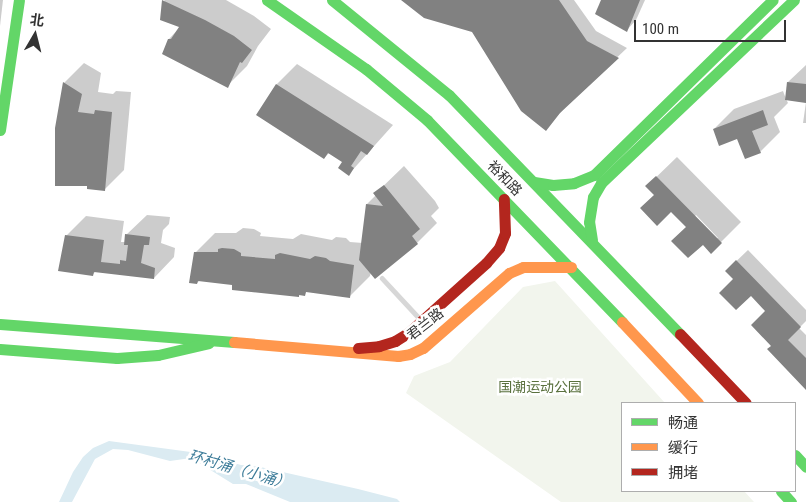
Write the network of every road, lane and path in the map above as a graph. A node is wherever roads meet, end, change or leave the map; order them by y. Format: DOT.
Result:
graph roads {
  1 [pos="267,0"];
  2 [pos="332,0"];
  3 [pos="346,0"];
  4 [pos="773,0"];
  5 [pos="794,0"];
  6 [pos="19,2"];
  7 [pos="351,15"];
  8 [pos="0,130"];
  9 [pos="534,182"];
  10 [pos="504,199"];
  11 [pos="592,240"];
  12 [pos="570,268"];
  13 [pos="382,278"];
  14 [pos="422,321"];
  15 [pos="0,324"];
  16 [pos="220,341"];
  17 [pos="0,349"];
  18 [pos="331,349"];
  19 [pos="697,402"];
  20 [pos="745,402"];
  21 [pos="796,456"];
  22 [pos="806,467"];
  23 [pos="782,492"];
  24 [pos="791,502"];
  1 -- 10 [label="street, 裕和路"];
  2 -- 7 [label="street, 裕和路"];
  3 -- 7 [label="street"];
  4 -- 9 [label="street"];
  5 -- 11 [label="street"];
  6 -- 8 [label="street"];
  7 -- 9 [label="street, 裕和路"];
  9 -- 11 [label="street, 裕和路"];
  10 -- 12 [label="street, 裕和路"];
  10 -- 14 [label="street"];
  11 -- 20 [label="street, 裕和路"];
  12 -- 18 [label="street, 君兰路"];
  12 -- 19 [label="street, 裕和路"];
  13 -- 14 [label="lane"];
  14 -- 18 [label="street"];
  15 -- 16 [label="street, 君兰路"];
  16 -- 17 [label="street, 君兰路"];
  16 -- 18 [label="street, 君兰路"];
  21 -- 22 [label="street"];
  23 -- 24 [label="street"];
}
